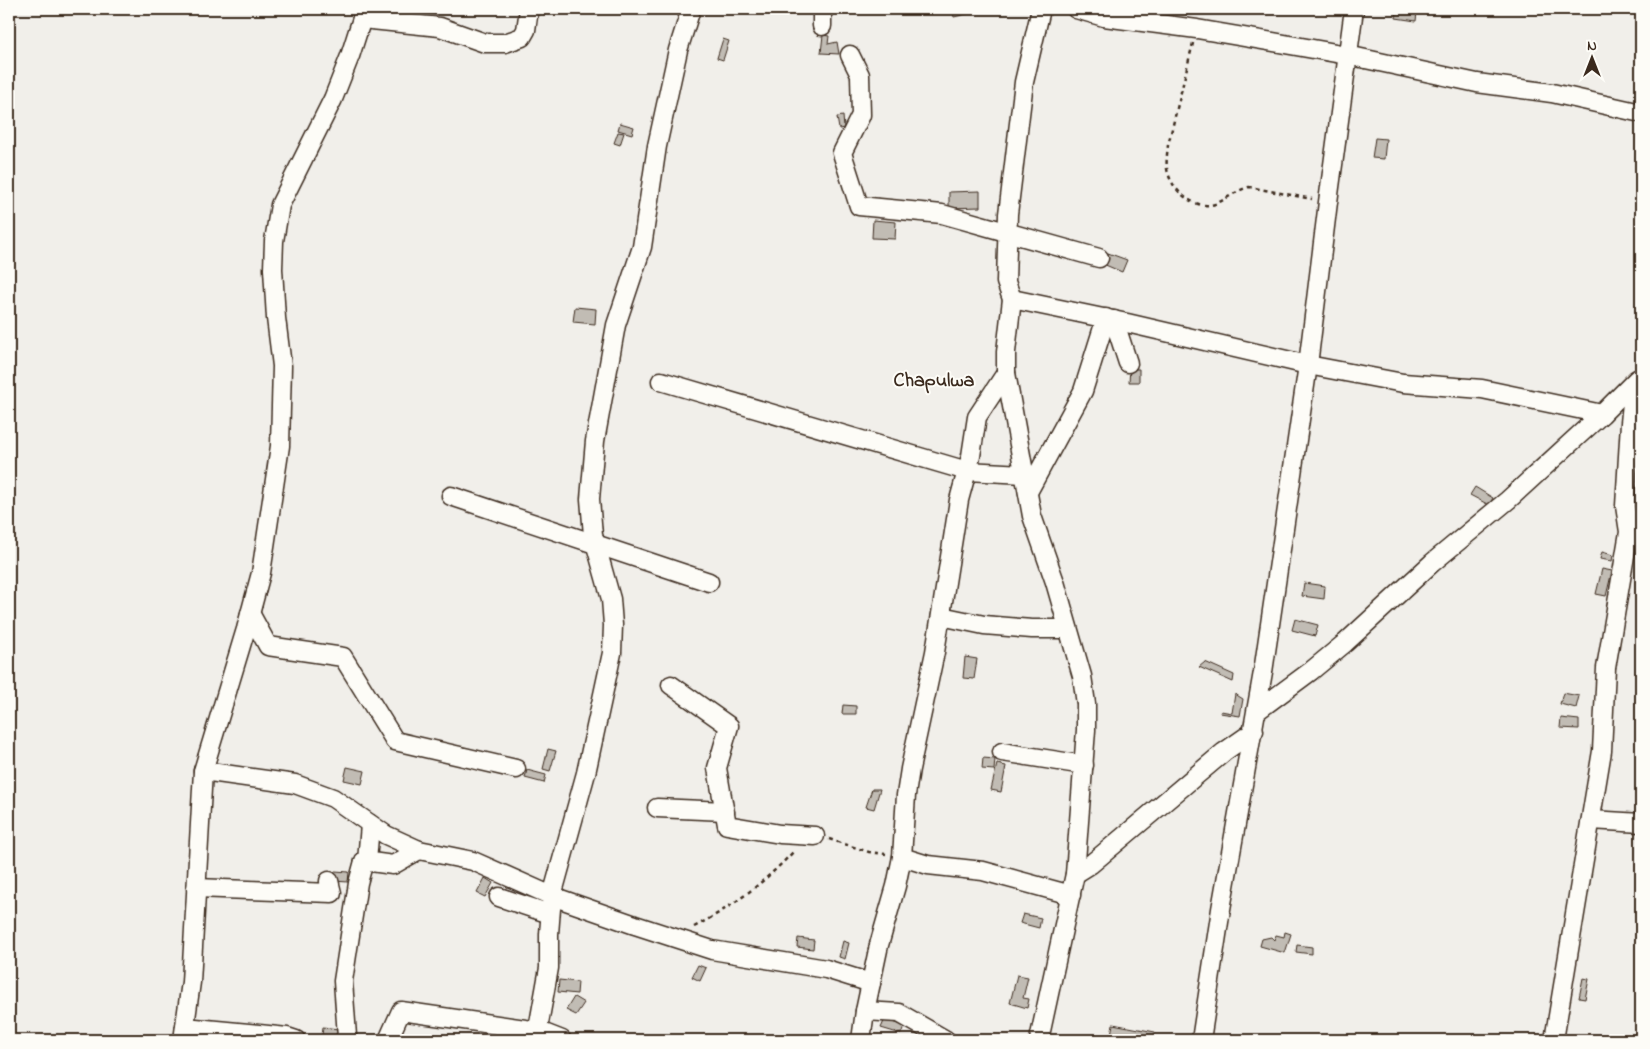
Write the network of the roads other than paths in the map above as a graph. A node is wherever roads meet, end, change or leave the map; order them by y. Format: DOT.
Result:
graph roads {
  1 [pos="529,9"];
  2 [pos="691,9"];
  3 [pos="822,9"];
  4 [pos="1041,9"];
  5 [pos="1076,9"];
  6 [pos="1354,9"];
  7 [pos="364,14"];
  8 [pos="822,26"];
  9 [pos="1347,55"];
  10 [pos="850,56"];
  11 [pos="1641,114"];
  12 [pos="1008,233"];
  13 [pos="1099,258"];
  14 [pos="1012,299"];
  15 [pos="1110,319"];
  16 [pos="1128,363"];
  17 [pos="1308,365"];
  18 [pos="1006,373"];
  19 [pos="1637,378"];
  20 [pos="660,381"];
  21 [pos="1602,414"];
  22 [pos="967,471"];
  23 [pos="1026,483"];
  24 [pos="451,496"];
  25 [pos="1635,533"];
  26 [pos="596,545"];
  27 [pos="709,582"];
  28 [pos="250,613"];
  29 [pos="941,616"];
  30 [pos="1068,629"];
  31 [pos="671,685"];
  32 [pos="1257,711"];
  33 [pos="1254,731"];
  34 [pos="1002,752"];
  35 [pos="1084,765"];
  36 [pos="516,769"];
  37 [pos="203,771"];
  38 [pos="656,808"];
  39 [pos="725,811"];
  40 [pos="1591,820"];
  41 [pos="1641,823"];
  42 [pos="370,824"];
  43 [pos="815,836"];
  44 [pos="419,850"];
  45 [pos="902,856"];
  46 [pos="367,862"];
  47 [pos="1075,874"];
  48 [pos="330,881"];
  49 [pos="196,888"];
  50 [pos="1071,895"];
  51 [pos="552,896"];
  52 [pos="499,897"];
  53 [pos="550,914"];
  54 [pos="871,983"];
  55 [pos="865,1011"];
  56 [pos="184,1034"];
  57 [pos="538,1036"];
  58 [pos="350,1039"];
  59 [pos="296,1040"];
  60 [pos="388,1040"];
  61 [pos="562,1040"];
  62 [pos="861,1040"];
  63 [pos="946,1040"];
  64 [pos="1038,1040"];
  65 [pos="1201,1040"];
  66 [pos="1554,1040"];
  1 -- 7 [label="street"];
  2 -- 26 [label="street"];
  3 -- 8 [label="street"];
  4 -- 12 [label="street"];
  5 -- 9 [label="street"];
  6 -- 9 [label="street"];
  7 -- 28 [label="street"];
  9 -- 11 [label="street"];
  9 -- 17 [label="street"];
  10 -- 12 [label="street"];
  12 -- 13 [label="street"];
  12 -- 14 [label="street"];
  14 -- 15 [label="street"];
  14 -- 18 [label="street"];
  15 -- 16 [label="street"];
  15 -- 17 [label="street"];
  15 -- 23 [label="street"];
  17 -- 21 [label="street"];
  17 -- 32 [label="street"];
  18 -- 22 [label="street"];
  18 -- 23 [label="street"];
  19 -- 21 [label="street"];
  19 -- 25 [label="street"];
  20 -- 22 [label="street"];
  21 -- 32 [label="street"];
  22 -- 23 [label="street"];
  22 -- 29 [label="street"];
  23 -- 30 [label="street"];
  24 -- 26 [label="street"];
  25 -- 40 [label="street"];
  26 -- 27 [label="street"];
  26 -- 51 [label="street"];
  28 -- 36 [label="street"];
  28 -- 37 [label="street"];
  29 -- 30 [label="street"];
  29 -- 45 [label="street"];
  30 -- 35 [label="street"];
  31 -- 39 [label="street"];
  32 -- 33 [label="street"];
  33 -- 47 [label="street"];
  33 -- 65 [label="street"];
  34 -- 35 [label="street"];
  35 -- 47 [label="street"];
  37 -- 42 [label="street"];
  37 -- 49 [label="street"];
  38 -- 39 [label="street"];
  39 -- 43 [label="street"];
  40 -- 41 [label="street"];
  40 -- 66 [label="street"];
  42 -- 44 [label="street"];
  42 -- 46 [label="street"];
  44 -- 46 [label="street"];
  44 -- 51 [label="street"];
  45 -- 50 [label="street"];
  45 -- 54 [label="street"];
  46 -- 58 [label="street"];
  47 -- 50 [label="street"];
  48 -- 49 [label="street"];
  49 -- 56 [label="street"];
  50 -- 64 [label="street"];
  51 -- 53 [label="street"];
  51 -- 54 [label="street"];
  52 -- 53 [label="street"];
  53 -- 57 [label="street"];
  54 -- 55 [label="street"];
  55 -- 62 [label="street"];
  55 -- 63 [label="street"];
  56 -- 59 [label="street"];
  57 -- 60 [label="street"];
  57 -- 61 [label="street"];
}
